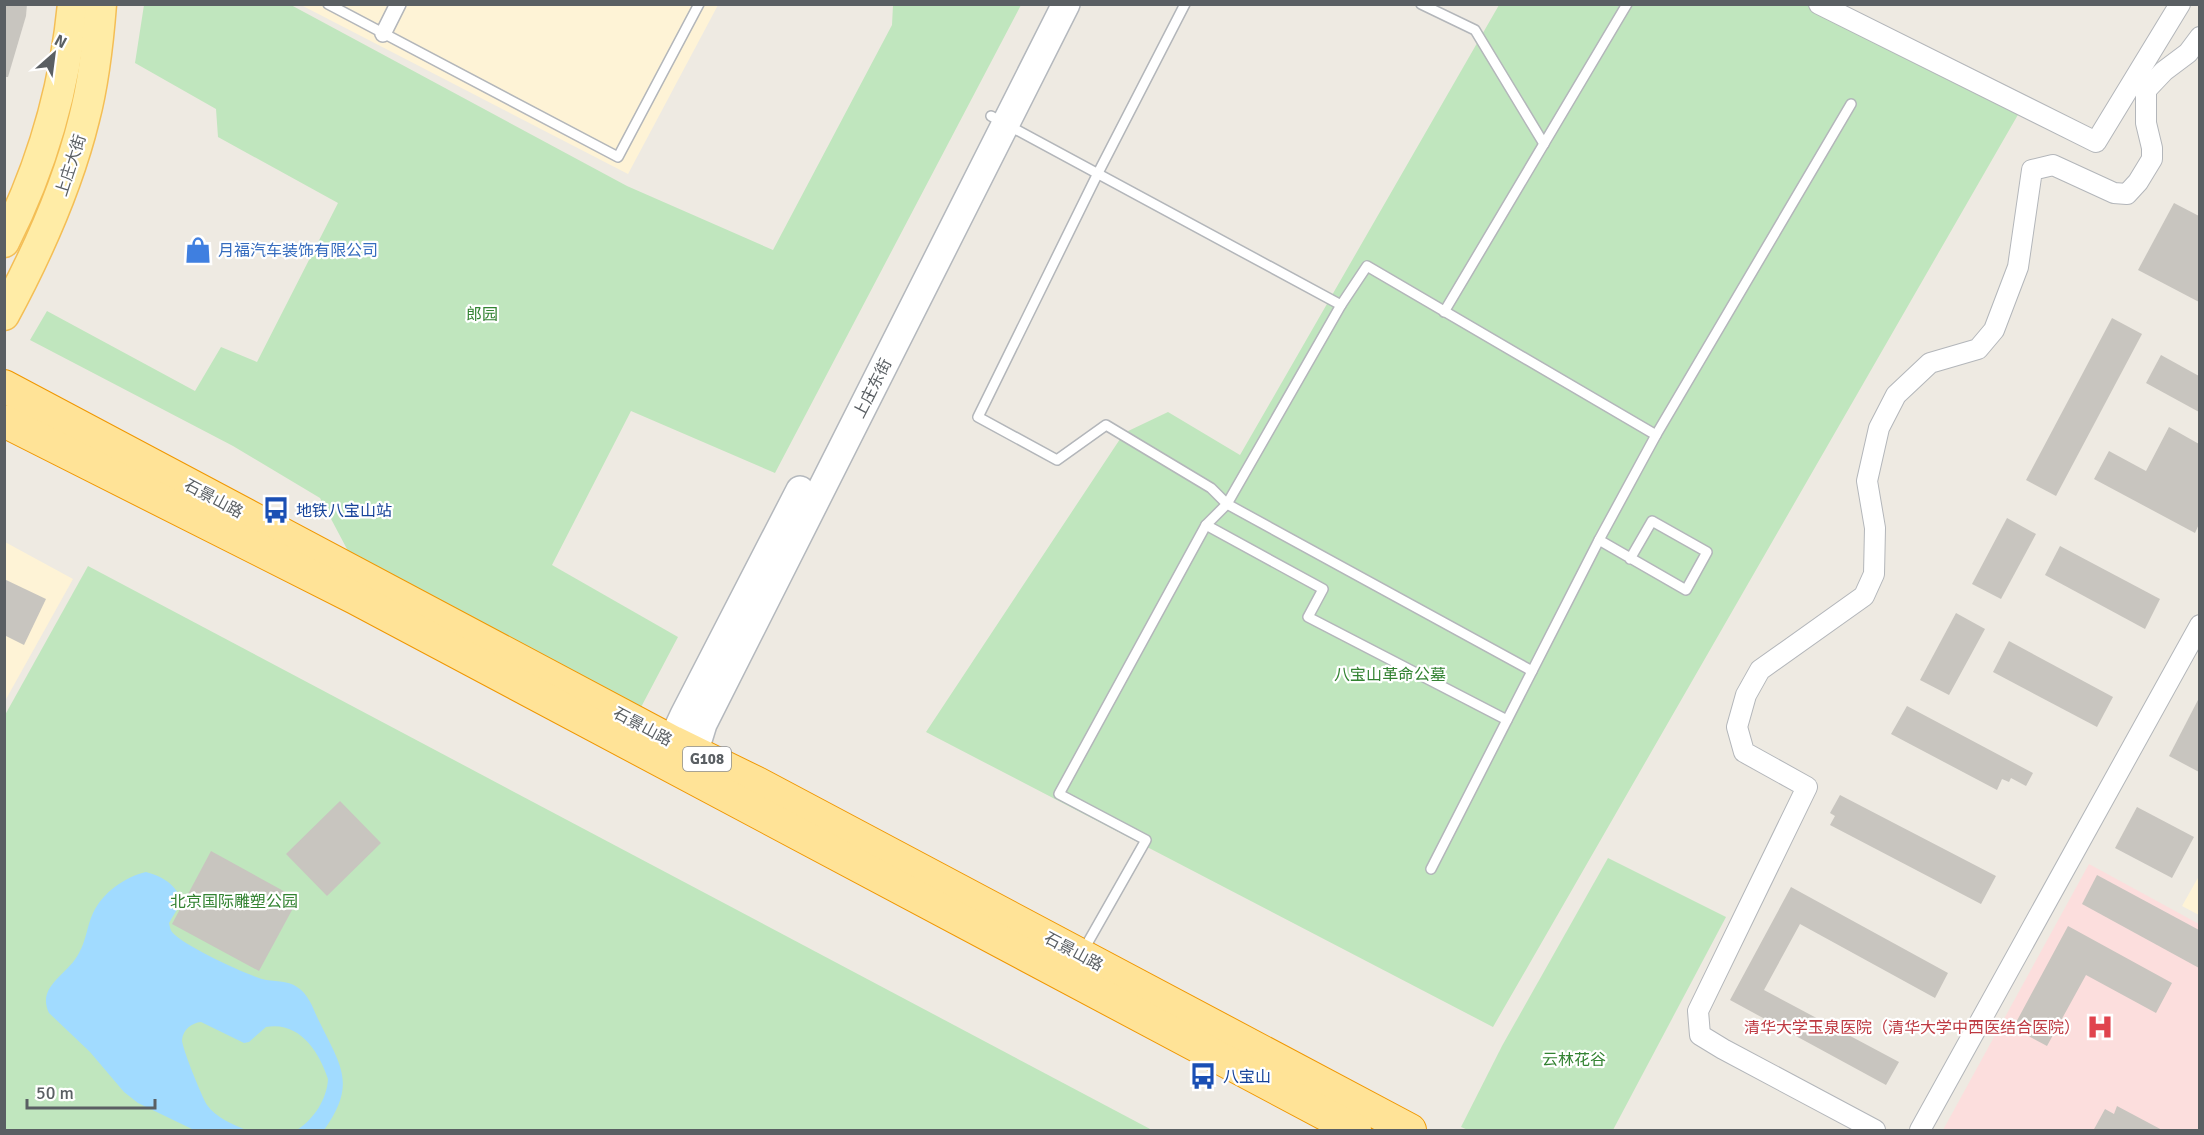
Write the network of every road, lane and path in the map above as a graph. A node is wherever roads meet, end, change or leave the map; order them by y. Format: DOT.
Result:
graph roads {
  1 [pos="73,4"];
  2 [pos="101,4"];
  3 [pos="328,4"];
  4 [pos="398,4"];
  5 [pos="699,4"];
  6 [pos="1047,4"];
  7 [pos="1066,4"];
  8 [pos="1185,4"];
  9 [pos="1421,4"];
  10 [pos="1627,4"];
  11 [pos="1819,4"];
  12 [pos="2180,4"];
  13 [pos="383,34"];
  14 [pos="2199,37"];
  15 [pos="1851,104"];
  16 [pos="998,120"];
  17 [pos="1544,144"];
  18 [pos="1097,175"];
  19 [pos="4,242"];
  20 [pos="1341,305"];
  21 [pos="1444,312"];
  22 [pos="4,315"];
  23 [pos="4,386"];
  24 [pos="4,422"];
  25 [pos="1656,435"];
  26 [pos="1227,504"];
  27 [pos="1206,525"];
  28 [pos="1599,540"];
  29 [pos="1630,559"];
  30 [pos="2199,625"];
  31 [pos="1532,671"];
  32 [pos="1507,720"];
  33 [pos="678,758"];
  34 [pos="1431,869"];
  35 [pos="1081,955"];
  36 [pos="1345,1128"];
  37 [pos="1410,1131"];
  38 [pos="1875,1131"];
  39 [pos="1920,1131"];
  1 -- 19 [label="main road, 上庄大街"];
  2 -- 22 [label="main road, 上庄大街"];
  3 -- 13 [label="lane"];
  4 -- 13 [label="street"];
  5 -- 13 [label="lane"];
  6 -- 16 [label="main road, 上庄东街"];
  7 -- 16 [label="main road, 上庄东街"];
  8 -- 18 [label="lane"];
  9 -- 17 [label="lane"];
  10 -- 17 [label="lane"];
  11 -- 12 [label="street"];
  14 -- 38 [label="street"];
  15 -- 25 [label="lane"];
  16 -- 18 [label="lane"];
  16 -- 33 [label="main road, 上庄东街"];
  17 -- 21 [label="lane"];
  18 -- 20 [label="lane"];
  18 -- 26 [label="lane"];
  20 -- 21 [label="lane"];
  20 -- 26 [label="lane"];
  21 -- 25 [label="lane"];
  23 -- 33 [label="highway, 石景山路 / G108"];
  24 -- 33 [label="highway, 石景山路 / G108"];
  25 -- 28 [label="lane"];
  26 -- 27 [label="lane"];
  26 -- 31 [label="lane"];
  27 -- 32 [label="lane"];
  27 -- 35 [label="lane"];
  28 -- 29 [label="lane"];
  28 -- 31 [label="lane"];
  29 -- 29 [label="lane"];
  30 -- 39 [label="street"];
  31 -- 32 [label="lane"];
  32 -- 34 [label="lane"];
  33 -- 35 [label="highway, 石景山路 / G108"];
  33 -- 36 [label="highway, 石景山路 / G108"];
  35 -- 37 [label="highway, 石景山路 / G108"];
}
